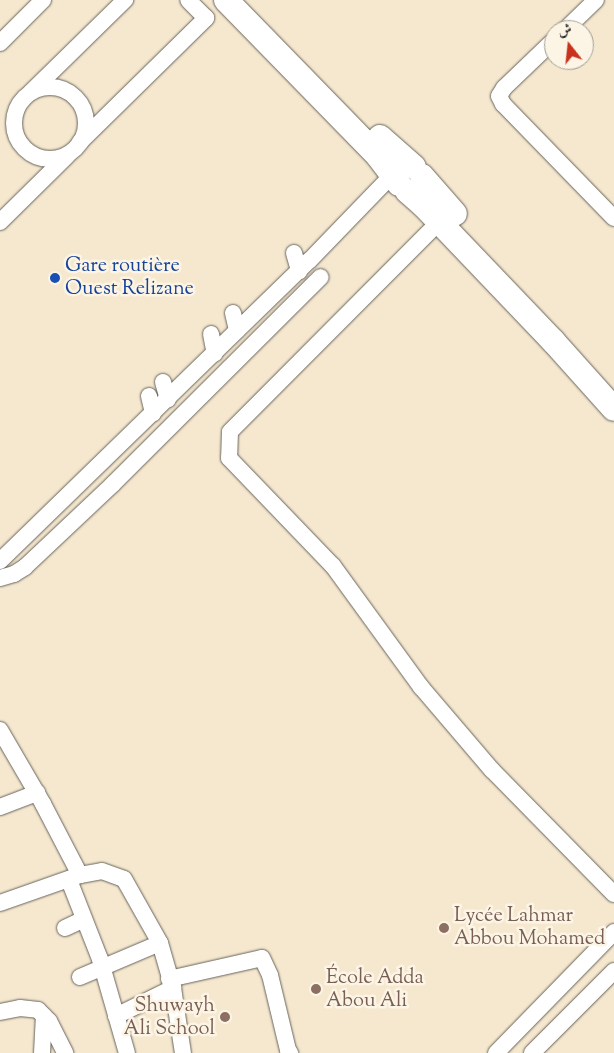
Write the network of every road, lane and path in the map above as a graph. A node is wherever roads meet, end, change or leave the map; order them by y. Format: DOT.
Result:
graph roads {
  1 [pos="43,0"];
  2 [pos="124,0"];
  3 [pos="188,0"];
  4 [pos="226,0"];
  5 [pos="249,0"];
  6 [pos="596,0"];
  7 [pos="575,20"];
  8 [pos="0,43"];
  9 [pos="544,50"];
  10 [pos="23,100"];
  11 [pos="0,123"];
  12 [pos="76,147"];
  13 [pos="407,178"];
  14 [pos="614,218"];
  15 [pos="0,222"];
  16 [pos="439,222"];
  17 [pos="321,277"];
  18 [pos="614,386"];
  19 [pos="614,409"];
  20 [pos="0,561"];
  21 [pos="0,578"];
  22 [pos="0,730"];
  23 [pos="37,793"];
  24 [pos="0,807"];
  25 [pos="74,878"];
  26 [pos="614,894"];
  27 [pos="0,903"];
  28 [pos="84,919"];
  29 [pos="66,928"];
  30 [pos="614,932"];
  31 [pos="160,943"];
  32 [pos="103,969"];
  33 [pos="614,971"];
  34 [pos="80,977"];
  35 [pos="171,983"];
  36 [pos="0,1012"];
  37 [pos="44,1016"];
  38 [pos="116,1016"];
  39 [pos="42,1053"];
  40 [pos="65,1053"];
  41 [pos="127,1053"];
  42 [pos="183,1053"];
  43 [pos="290,1053"];
  44 [pos="496,1053"];
  45 [pos="532,1053"];
  1 -- 8 [label="street"];
  2 -- 10 [label="street"];
  3 -- 12 [label="street"];
  4 -- 13 [label="highway"];
  5 -- 13 [label="highway"];
  6 -- 7 [label="street"];
  9 -- 14 [label="street"];
  10 -- 11 [label="street"];
  10 -- 12 [label="street"];
  10 -- 12 [label="street"];
  12 -- 15 [label="street"];
  13 -- 16 [label="highway"];
  13 -- 18 [label="highway"];
  13 -- 20 [label="street"];
  16 -- 19 [label="highway"];
  16 -- 26 [label="street"];
  17 -- 21 [label="street"];
  22 -- 23 [label="street"];
  23 -- 24 [label="street"];
  23 -- 25 [label="street"];
  25 -- 27 [label="street"];
  25 -- 28 [label="street"];
  25 -- 31 [label="street"];
  28 -- 29 [label="street"];
  28 -- 32 [label="street"];
  30 -- 44 [label="street"];
  31 -- 32 [label="street"];
  31 -- 35 [label="street"];
  32 -- 34 [label="street"];
  32 -- 38 [label="street"];
  33 -- 45 [label="street"];
  35 -- 38 [label="street"];
  35 -- 42 [label="street"];
  35 -- 43 [label="street"];
  36 -- 37 [label="street"];
  37 -- 39 [label="street"];
  37 -- 40 [label="street"];
  38 -- 41 [label="street"];
}
